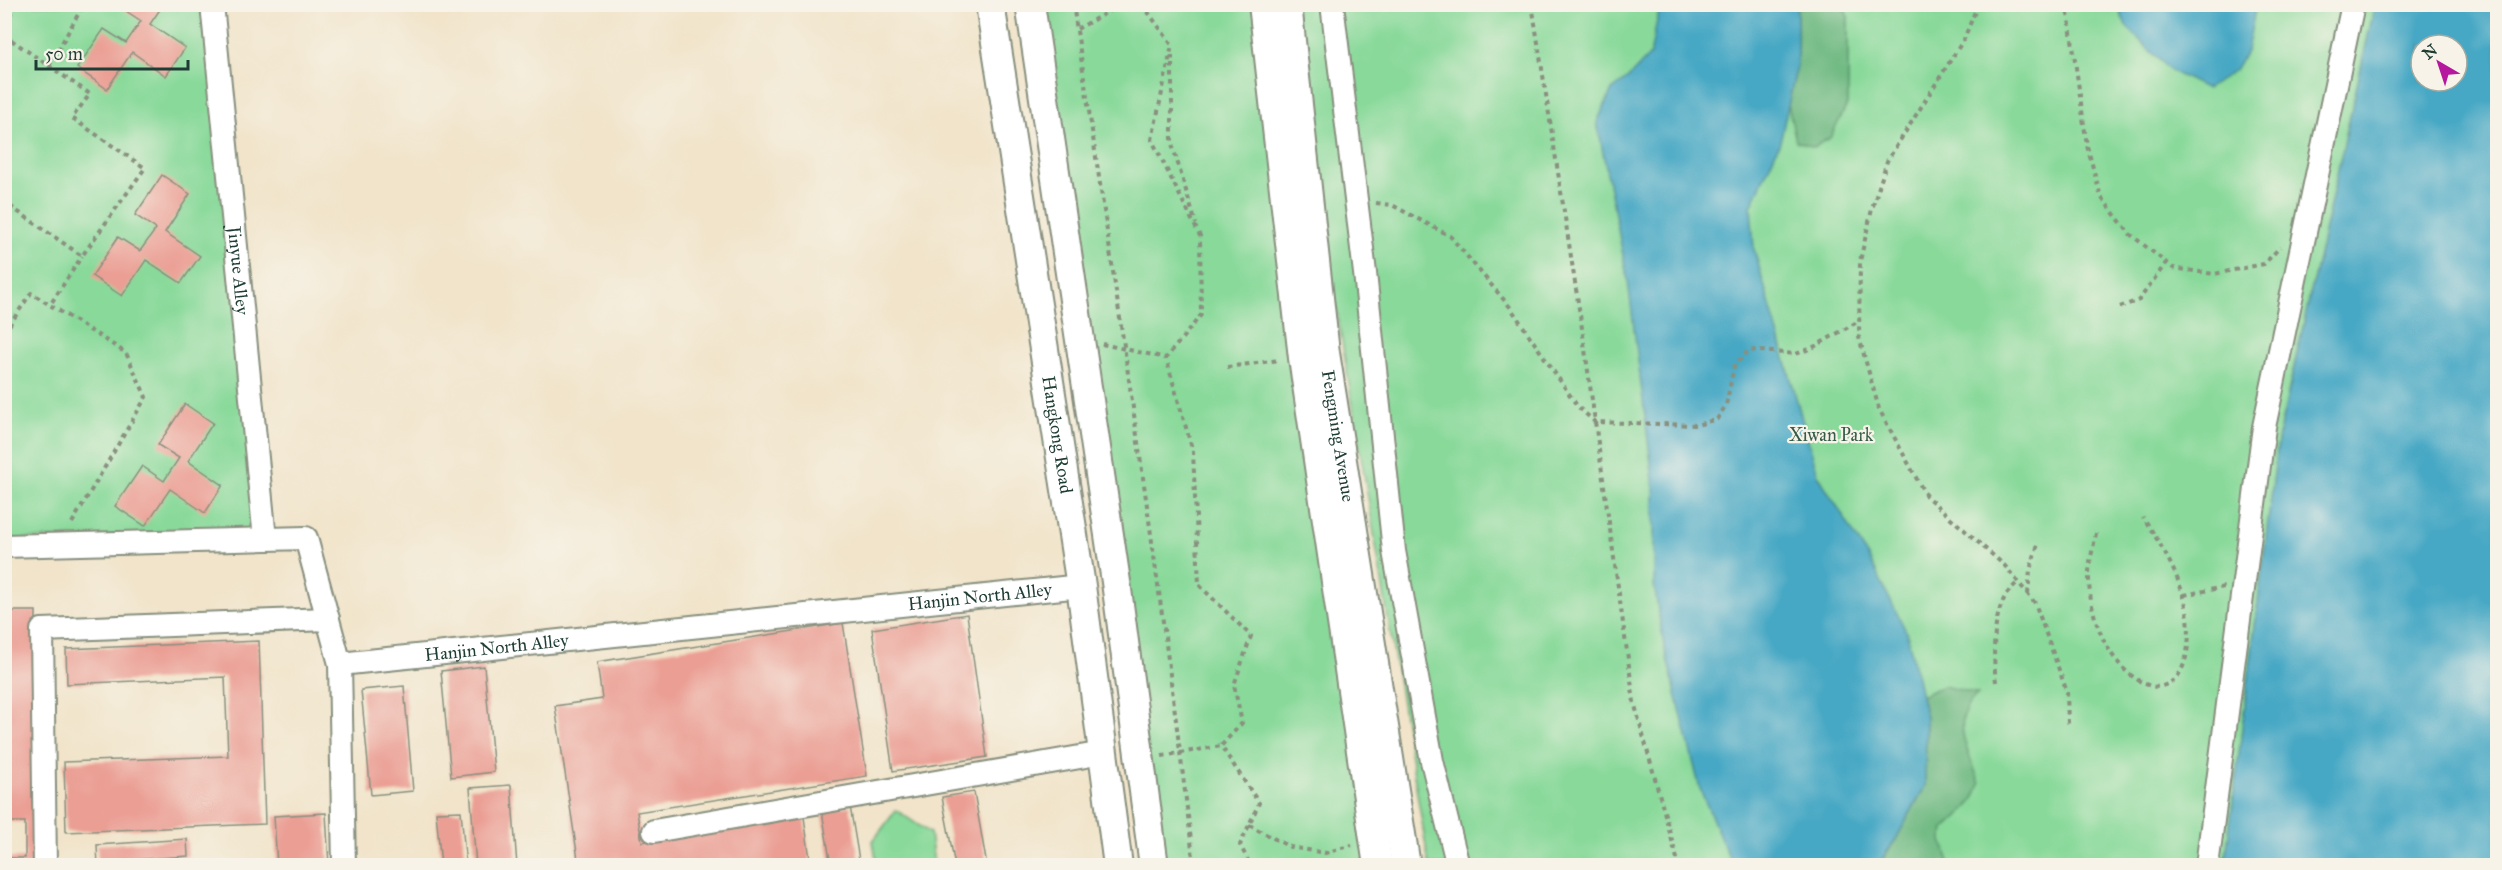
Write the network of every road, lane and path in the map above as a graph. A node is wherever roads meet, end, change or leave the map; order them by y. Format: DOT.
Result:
graph roads {
  1 [pos="13,4"];
  2 [pos="84,4"];
  3 [pos="212,4"];
  4 [pos="990,4"];
  5 [pos="1030,4"];
  6 [pos="1073,4"];
  7 [pos="1122,4"];
  8 [pos="1142,4"];
  9 [pos="1263,4"];
  10 [pos="1287,4"];
  11 [pos="1332,4"];
  12 [pos="1532,4"];
  13 [pos="1978,4"];
  14 [pos="2065,4"];
  15 [pos="2353,4"];
  16 [pos="4,23"];
  17 [pos="1077,28"];
  18 [pos="4,35"];
  19 [pos="1172,45"];
  20 [pos="49,66"];
  21 [pos="1356,201"];
  22 [pos="4,202"];
  23 [pos="2308,218"];
  24 [pos="1200,236"];
  25 [pos="82,256"];
  26 [pos="2166,263"];
  27 [pos="50,305"];
  28 [pos="2120,307"];
  29 [pos="1859,321"];
  30 [pos="4,333"];
  31 [pos="1080,339"];
  32 [pos="1124,349"];
  33 [pos="1166,358"];
  34 [pos="1303,358"];
  35 [pos="1227,367"];
  36 [pos="1595,422"];
  37 [pos="2143,517"];
  38 [pos="2096,533"];
  39 [pos="265,539"];
  40 [pos="60,544"];
  41 [pos="2038,544"];
  42 [pos="4,546"];
  43 [pos="2018,582"];
  44 [pos="2244,583"];
  45 [pos="1082,586"];
  46 [pos="2184,594"];
  47 [pos="2028,595"];
  48 [pos="328,619"];
  49 [pos="340,664"];
  50 [pos="1996,682"];
  51 [pos="2068,724"];
  52 [pos="1221,746"];
  53 [pos="1103,753"];
  54 [pos="1180,753"];
  55 [pos="1140,760"];
  56 [pos="2213,817"];
  57 [pos="1249,825"];
  58 [pos="654,831"];
  59 [pos="1376,852"];
  60 [pos="45,866"];
  61 [pos="344,866"];
  62 [pos="1118,866"];
  63 [pos="1154,866"];
  64 [pos="1194,866"];
  65 [pos="1251,866"];
  66 [pos="1406,866"];
  67 [pos="1458,866"];
  68 [pos="1679,866"];
  69 [pos="2190,866"];
  70 [pos="2207,866"];
  1 -- 16 [label="path"];
  2 -- 20 [label="path"];
  3 -- 39 [label="street, Jinyue Alley"];
  4 -- 45 [label="main road, Hangkong Road"];
  5 -- 31 [label="main road, Hangkong Road"];
  6 -- 17 [label="path"];
  7 -- 17 [label="path"];
  8 -- 19 [label="path"];
  9 -- 34 [label="main road, Fengming Avenue"];
  10 -- 66 [label="main road, Fengming Avenue"];
  11 -- 21 [label="street"];
  12 -- 36 [label="path"];
  13 -- 29 [label="path"];
  14 -- 26 [label="path"];
  15 -- 23 [label="street"];
  17 -- 32 [label="path"];
  18 -- 20 [label="path"];
  19 -- 24 [label="path"];
  19 -- 24 [label="path"];
  20 -- 25 [label="path"];
  21 -- 36 [label="path"];
  21 -- 67 [label="street"];
  22 -- 25 [label="path"];
  23 -- 26 [label="path"];
  23 -- 44 [label="street"];
  24 -- 33 [label="path"];
  25 -- 27 [label="path"];
  26 -- 28 [label="path"];
  27 -- 30 [label="path"];
  27 -- 40 [label="path"];
  29 -- 36 [label="path"];
  29 -- 43 [label="path"];
  31 -- 32 [label="path"];
  31 -- 55 [label="main road, Hangkong Road"];
  32 -- 33 [label="path"];
  32 -- 54 [label="path"];
  33 -- 52 [label="path"];
  34 -- 35 [label="path"];
  34 -- 59 [label="main road, Fengming Avenue"];
  36 -- 68 [label="path"];
  37 -- 46 [label="path"];
  38 -- 46 [label="path"];
  39 -- 40 [label="street"];
  39 -- 48 [label="street"];
  40 -- 42 [label="street"];
  41 -- 47 [label="path"];
  43 -- 47 [label="path"];
  43 -- 50 [label="path"];
  44 -- 46 [label="path"];
  44 -- 56 [label="street"];
  45 -- 49 [label="street, Hanjin North Alley"];
  45 -- 53 [label="main road, Hangkong Road"];
  47 -- 51 [label="path"];
  48 -- 49 [label="street"];
  48 -- 60 [label="street"];
  49 -- 61 [label="street"];
  52 -- 54 [label="path"];
  52 -- 57 [label="path"];
  53 -- 58 [label="street"];
  53 -- 62 [label="main road, Hangkong Road"];
  54 -- 55 [label="path"];
  54 -- 64 [label="path"];
  55 -- 63 [label="main road, Hangkong Road"];
  56 -- 69 [label="street"];
  56 -- 70 [label="street"];
  57 -- 59 [label="path"];
  57 -- 65 [label="path"];
}
